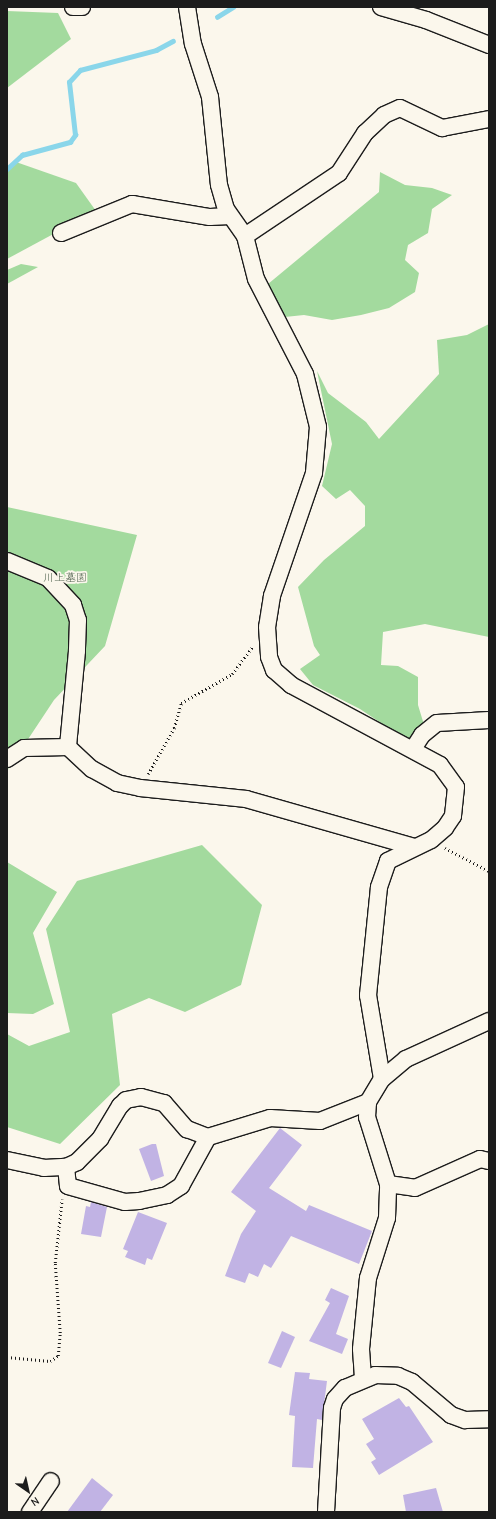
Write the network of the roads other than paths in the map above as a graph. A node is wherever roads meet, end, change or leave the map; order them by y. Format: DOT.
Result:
graph roads {
  1 [pos="73,7"];
  2 [pos="82,7"];
  3 [pos="188,7"];
  4 [pos="381,7"];
  5 [pos="428,13"];
  6 [pos="489,45"];
  7 [pos="489,119"];
  8 [pos="230,216"];
  9 [pos="61,233"];
  10 [pos="245,236"];
  11 [pos="7,561"];
  12 [pos="489,720"];
  13 [pos="68,747"];
  14 [pos="413,749"];
  15 [pos="7,759"];
  16 [pos="414,847"];
  17 [pos="489,1021"];
  18 [pos="382,1079"];
  19 [pos="368,1102"];
  20 [pos="208,1137"];
  21 [pos="7,1160"];
  22 [pos="489,1161"];
  23 [pos="65,1174"];
  24 [pos="388,1184"];
  25 [pos="363,1378"];
  26 [pos="489,1419"];
  27 [pos="51,1481"];
  28 [pos="30,1512"];
  29 [pos="326,1512"];
  1 -- 2 [label="street"];
  3 -- 8 [label="street"];
  4 -- 5 [label="street"];
  5 -- 6 [label="street"];
  7 -- 10 [label="street"];
  8 -- 9 [label="street"];
  8 -- 10 [label="street"];
  10 -- 14 [label="street"];
  11 -- 13 [label="street"];
  12 -- 14 [label="street"];
  13 -- 15 [label="street"];
  13 -- 16 [label="street"];
  14 -- 16 [label="street"];
  16 -- 18 [label="street"];
  17 -- 18 [label="street"];
  18 -- 19 [label="street"];
  19 -- 20 [label="street"];
  19 -- 24 [label="street"];
  20 -- 23 [label="street"];
  20 -- 23 [label="street"];
  21 -- 23 [label="street"];
  22 -- 24 [label="street"];
  24 -- 25 [label="street"];
  25 -- 26 [label="street"];
  25 -- 29 [label="street"];
  27 -- 28 [label="street"];
}
